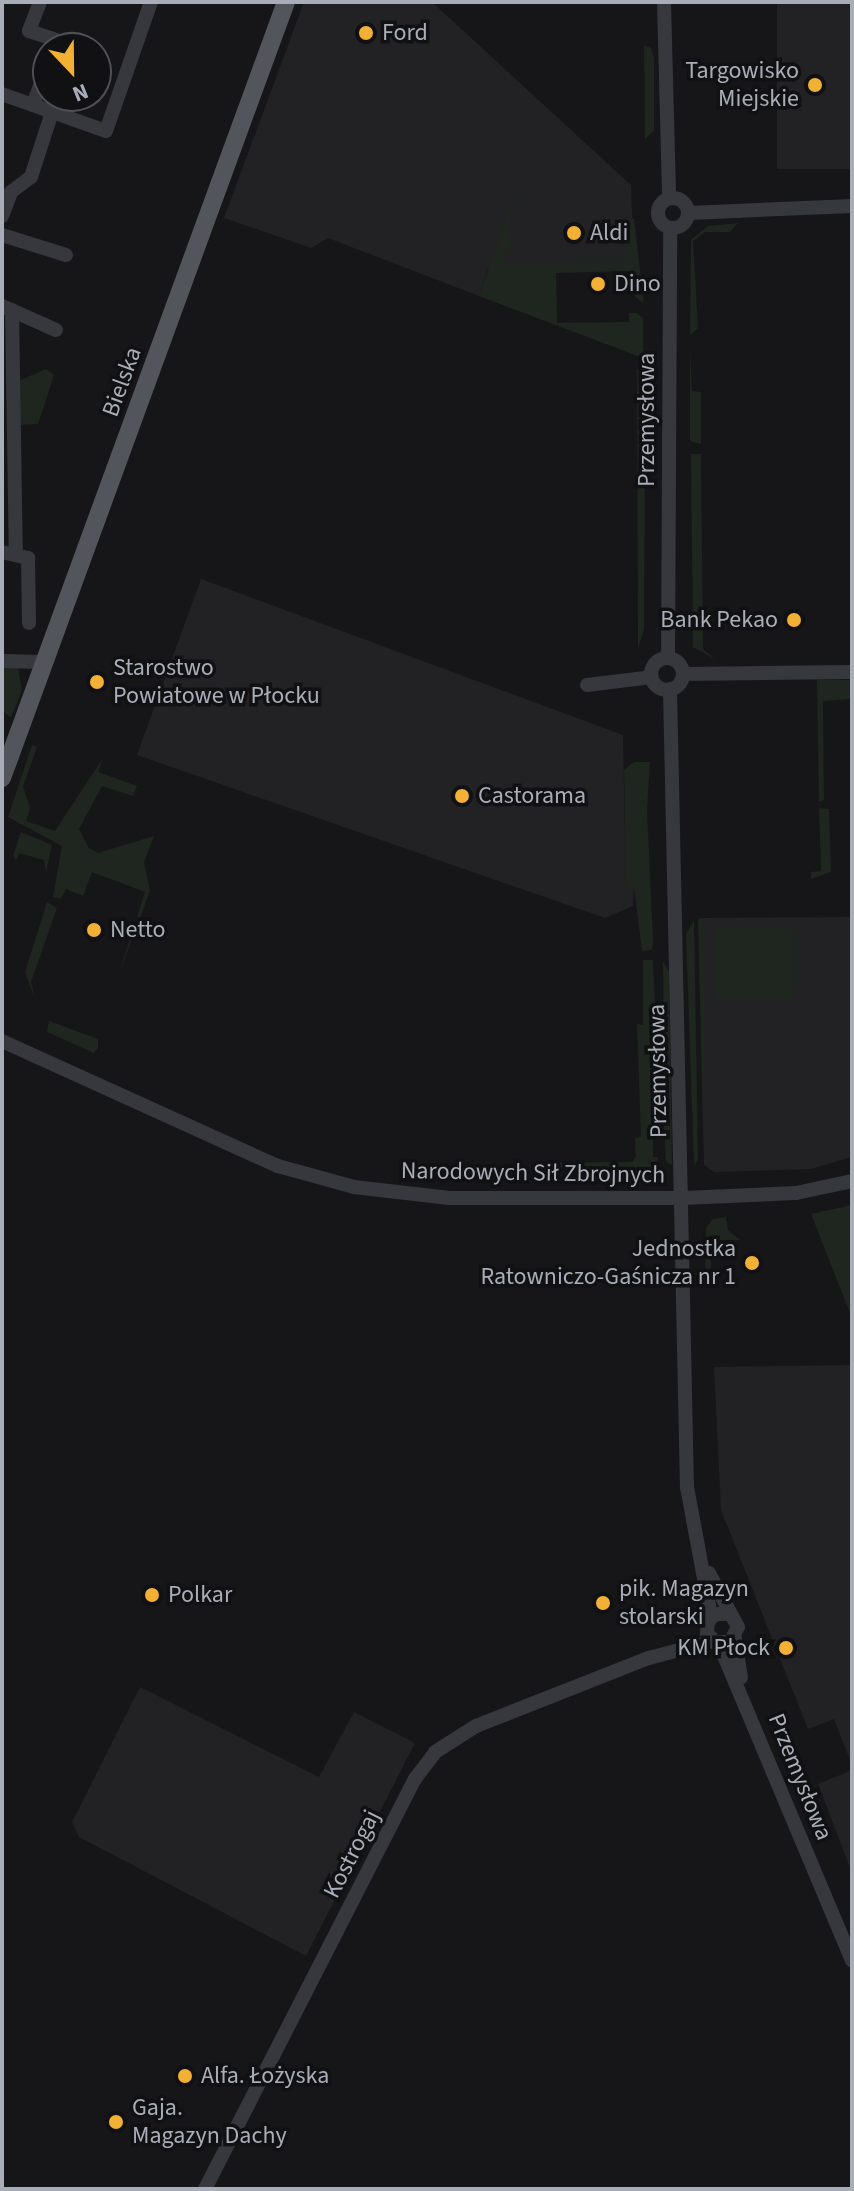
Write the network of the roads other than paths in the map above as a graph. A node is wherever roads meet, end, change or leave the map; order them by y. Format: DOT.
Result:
graph roads {
  1 [pos="40,2"];
  2 [pos="151,2"];
  3 [pos="286,2"];
  4 [pos="662,2"];
  5 [pos="32,32"];
  6 [pos="2,94"];
  7 [pos="32,105"];
  8 [pos="52,112"];
  9 [pos="669,198"];
  10 [pos="852,206"];
  11 [pos="689,213"];
  12 [pos="2,216"];
  13 [pos="670,229"];
  14 [pos="2,235"];
  15 [pos="66,255"];
  16 [pos="7,308"];
  17 [pos="56,330"];
  18 [pos="9,552"];
  19 [pos="29,623"];
  20 [pos="668,658"];
  21 [pos="2,661"];
  22 [pos="44,662"];
  23 [pos="852,672"];
  24 [pos="683,674"];
  25 [pos="652,677"];
  26 [pos="587,685"];
  27 [pos="670,689"];
  28 [pos="2,778"];
  29 [pos="2,1041"];
  30 [pos="852,1181"];
  31 [pos="683,1198"];
  32 [pos="698,1547"];
  33 [pos="729,1614"];
  34 [pos="713,1632"];
  35 [pos="735,1638"];
  36 [pos="745,1698"];
  37 [pos="852,1960"];
  38 [pos="205,2189"];
  1 -- 5 [label="street"];
  2 -- 8 [label="street"];
  3 -- 22 [label="main road, Bielska"];
  4 -- 9 [label="street"];
  6 -- 7 [label="street"];
  8 -- 12 [label="street"];
  9 -- 11 [label="street"];
  9 -- 13 [label="street"];
  10 -- 11 [label="street"];
  11 -- 13 [label="street"];
  13 -- 20 [label="street, Przemysłowa"];
  14 -- 15 [label="street"];
  16 -- 17 [label="street"];
  16 -- 18 [label="street"];
  18 -- 19 [label="street"];
  20 -- 24 [label="street"];
  20 -- 25 [label="street"];
  21 -- 22 [label="street"];
  22 -- 28 [label="main road, Bielska"];
  23 -- 24 [label="street"];
  24 -- 27 [label="street"];
  25 -- 26 [label="street"];
  25 -- 27 [label="street"];
  27 -- 31 [label="street, Przemysłowa"];
  29 -- 31 [label="street, Narodowych Sił Zbrojnych"];
  30 -- 31 [label="street, Narodowych Sił Zbrojnych"];
  31 -- 32 [label="street, Przemysłowa"];
  32 -- 33 [label="street, Przemysłowa"];
  32 -- 34 [label="street, Przemysłowa"];
  33 -- 34 [label="street"];
  33 -- 35 [label="street, Przemysłowa"];
  34 -- 35 [label="street"];
  34 -- 36 [label="street, Przemysłowa"];
  34 -- 38 [label="street, Kostrogaj"];
  35 -- 36 [label="street, Przemysłowa"];
  36 -- 37 [label="street, Przemysłowa"];
}
